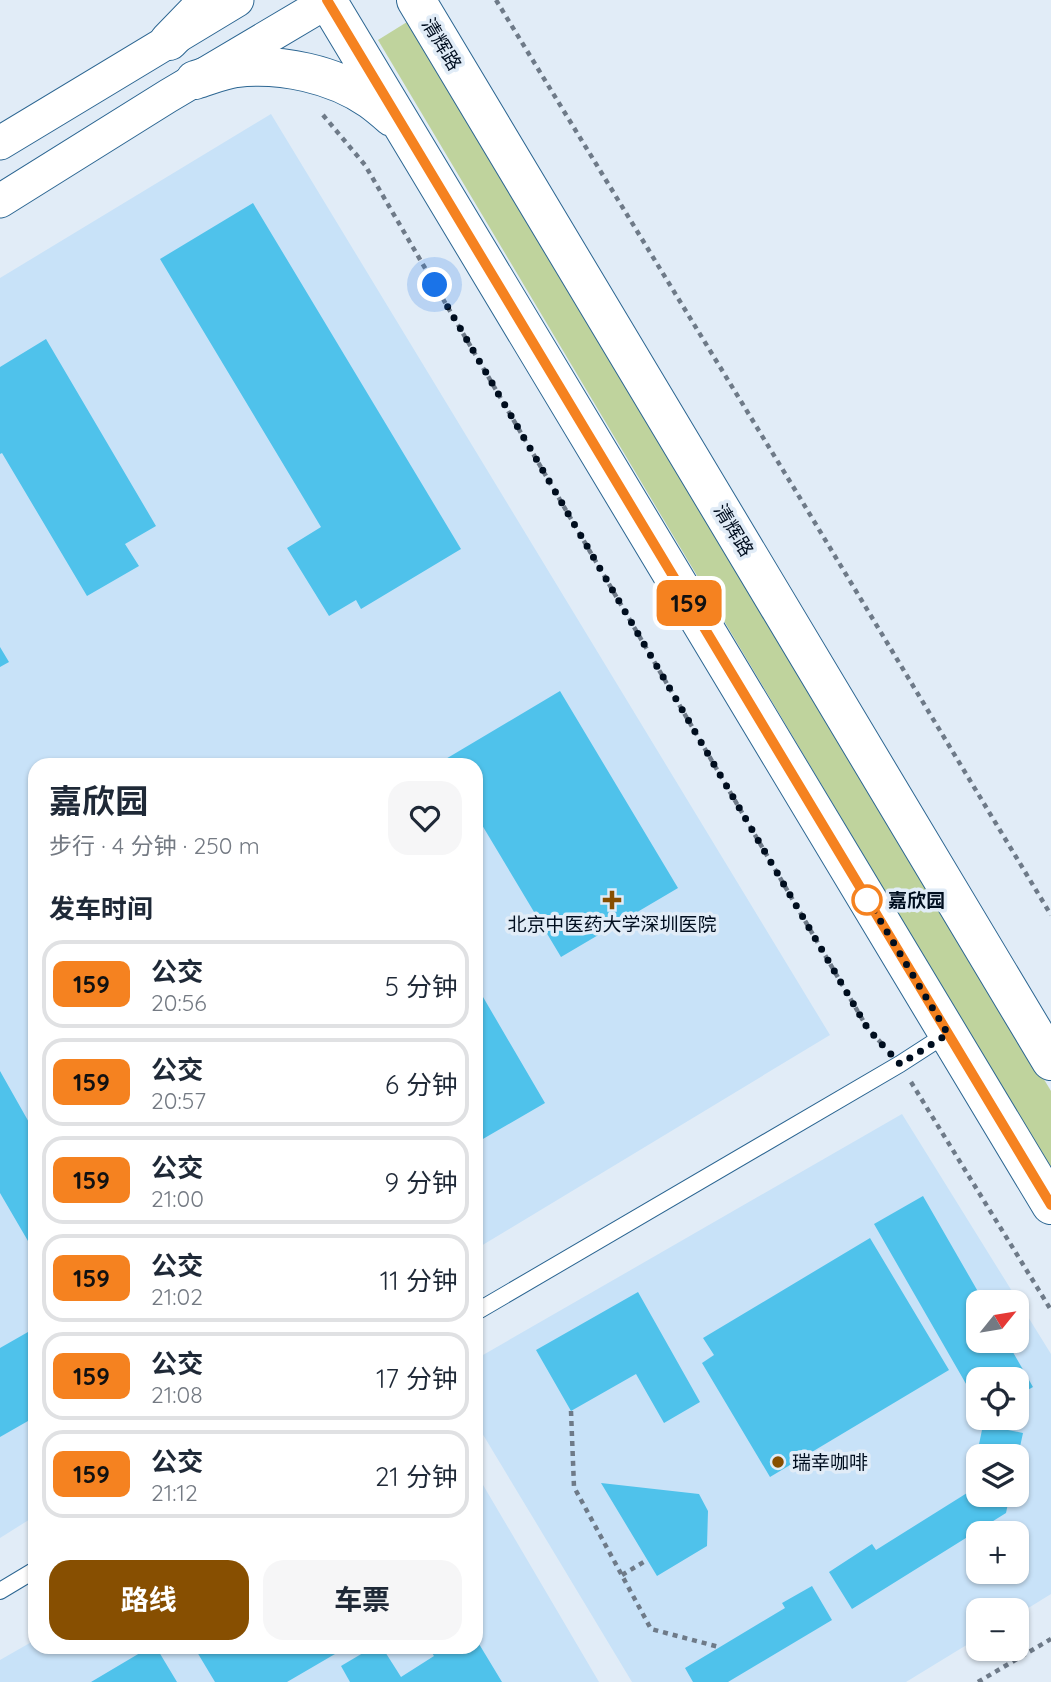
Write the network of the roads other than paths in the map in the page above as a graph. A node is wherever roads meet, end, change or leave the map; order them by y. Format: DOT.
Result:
graph roads {
  1 [pos="206,0"];
  2 [pos="237,0"];
  3 [pos="328,0"];
  4 [pos="416,0"];
  5 [pos="169,41"];
  6 [pos="195,80"];
  7 [pos="402,125"];
  8 [pos="0,143"];
  9 [pos="0,201"];
  10 [pos="948,1034"];
  11 [pos="1051,1061"];
  12 [pos="1051,1205"];
  13 [pos="483,1308"];
  14 [pos="28,1574"];
  15 [pos="0,1591"];
  1 -- 5 [label="street"];
  2 -- 5 [label="street"];
  3 -- 6 [label="street"];
  3 -- 7 [label="street"];
  4 -- 11 [label="street, 清辉路"];
  5 -- 8 [label="street"];
  6 -- 7 [label="street"];
  6 -- 9 [label="street"];
  7 -- 10 [label="street"];
  10 -- 12 [label="street"];
  10 -- 13 [label="lane"];
  14 -- 15 [label="lane"];
}
